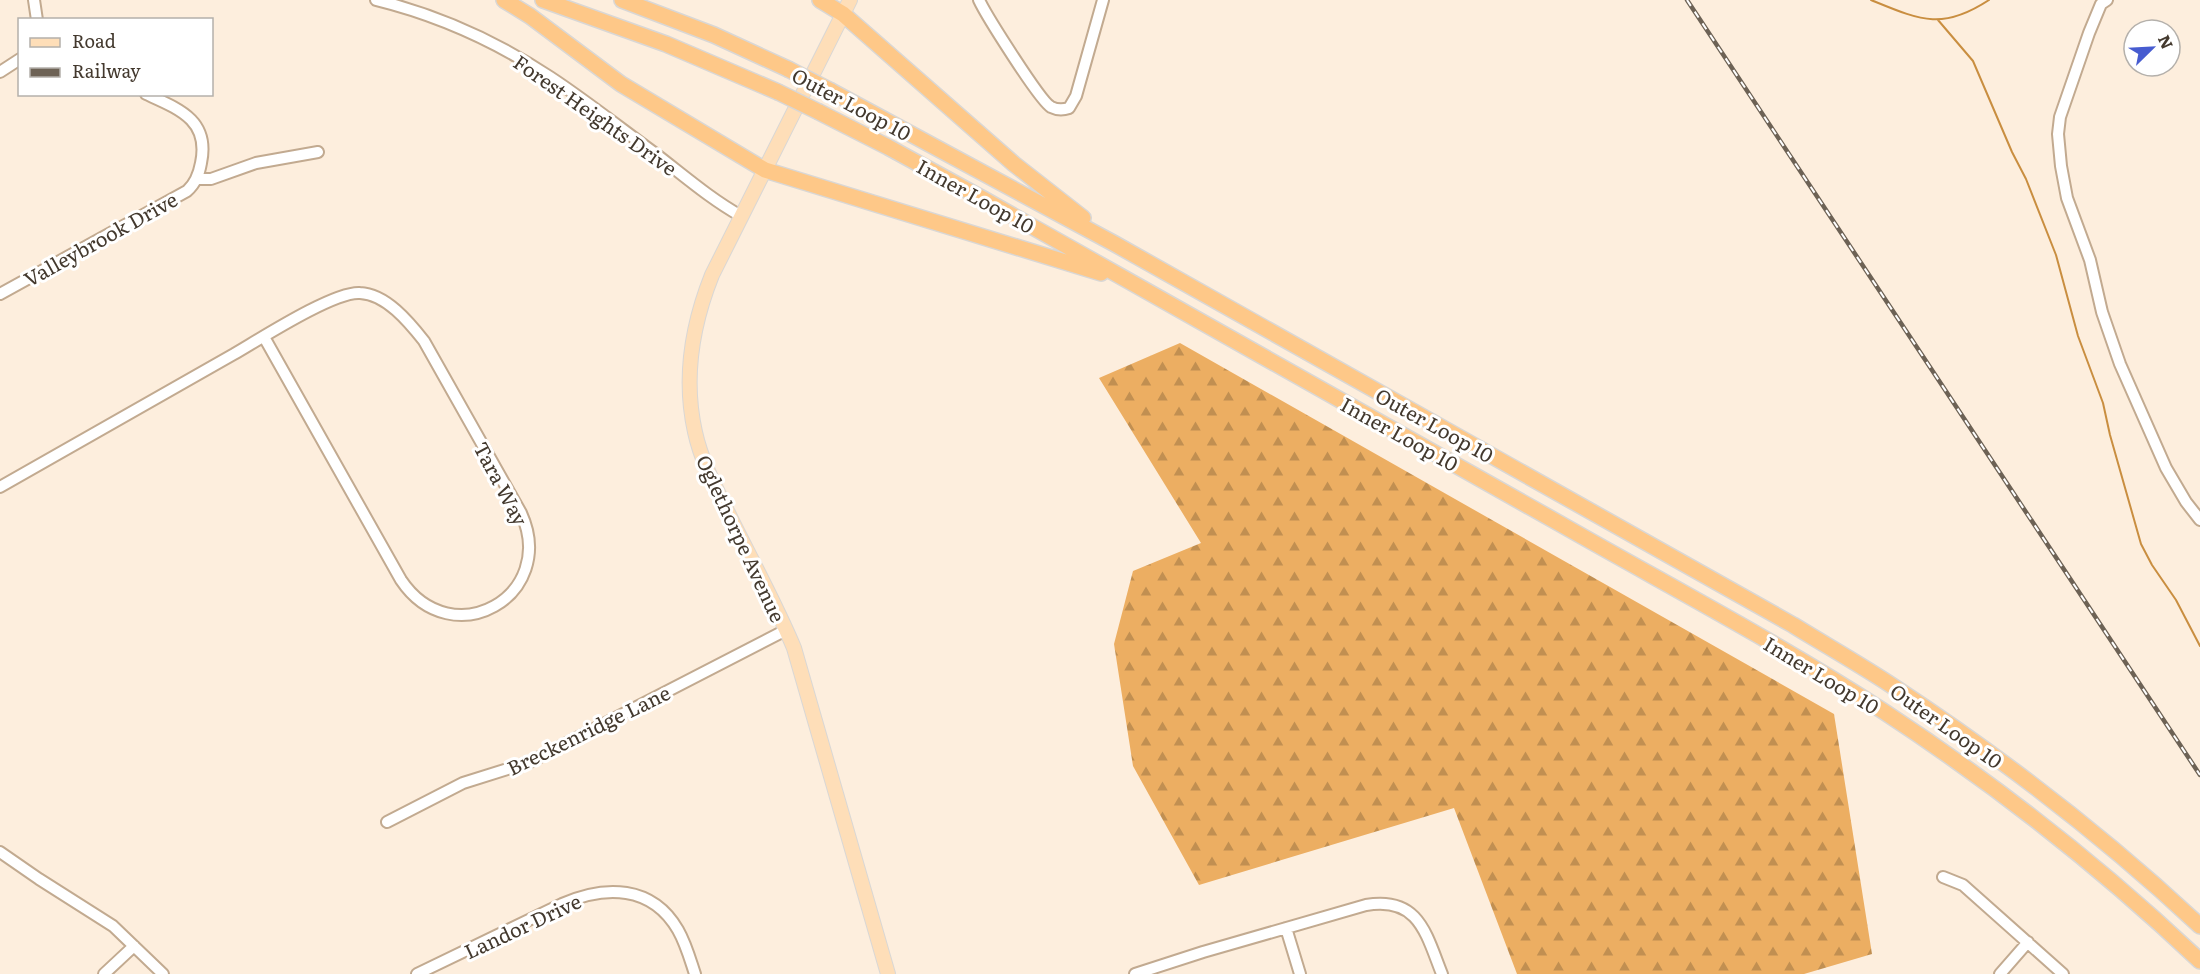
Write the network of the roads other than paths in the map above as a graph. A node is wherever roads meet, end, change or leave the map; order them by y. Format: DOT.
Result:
graph roads {
  1 [pos="34,0"];
  2 [pos="376,0"];
  3 [pos="504,0"];
  4 [pos="543,0"];
  5 [pos="622,0"];
  6 [pos="820,0"];
  7 [pos="850,0"];
  8 [pos="979,0"];
  9 [pos="1103,0"];
  10 [pos="2107,0"];
  11 [pos="843,15"];
  12 [pos="37,18"];
  13 [pos="18,60"];
  14 [pos="0,72"];
  15 [pos="150,96"];
  16 [pos="318,152"];
  17 [pos="765,170"];
  18 [pos="197,179"];
  19 [pos="741,216"];
  20 [pos="1115,244"];
  21 [pos="1128,281"];
  22 [pos="0,294"];
  23 [pos="264,337"];
  24 [pos="0,486"];
  25 [pos="2200,520"];
  26 [pos="786,630"];
  27 [pos="387,822"];
  28 [pos="0,852"];
  29 [pos="1943,877"];
  30 [pos="2200,926"];
  31 [pos="1286,928"];
  32 [pos="2028,942"];
  33 [pos="134,946"];
  34 [pos="2200,961"];
  35 [pos="104,974"];
  36 [pos="163,974"];
  37 [pos="417,974"];
  38 [pos="695,974"];
  39 [pos="888,974"];
  40 [pos="1135,974"];
  41 [pos="1300,974"];
  42 [pos="1442,974"];
  43 [pos="2000,974"];
  44 [pos="2063,974"];
  1 -- 12 [label="street"];
  2 -- 19 [label="street, Forest Heights Drive"];
  3 -- 17 [label="highway"];
  4 -- 21 [label="highway, Inner Loop 10, bridge"];
  5 -- 20 [label="highway, Outer Loop 10, bridge"];
  6 -- 11 [label="highway"];
  7 -- 11 [label="main road, Oglethorpe Avenue"];
  8 -- 9 [label="street"];
  10 -- 25 [label="street"];
  11 -- 17 [label="main road, Oglethorpe Avenue"];
  11 -- 20 [label="highway"];
  13 -- 14 [label="street"];
  15 -- 18 [label="street, Valleybrook Drive"];
  16 -- 18 [label="street, Valleybrook Drive"];
  17 -- 19 [label="main road, Oglethorpe Avenue"];
  17 -- 21 [label="highway"];
  18 -- 22 [label="street, Valleybrook Drive"];
  19 -- 26 [label="main road, Oglethorpe Avenue"];
  20 -- 30 [label="highway, Outer Loop 10"];
  21 -- 34 [label="highway, Inner Loop 10"];
  23 -- 23 [label="street, Tara Way"];
  23 -- 24 [label="street, Tara Way"];
  26 -- 27 [label="street, Breckenridge Lane"];
  26 -- 39 [label="main road, Oglethorpe Avenue"];
  28 -- 33 [label="street"];
  29 -- 32 [label="street"];
  31 -- 40 [label="street"];
  31 -- 41 [label="street"];
  31 -- 42 [label="street"];
  32 -- 43 [label="street"];
  32 -- 44 [label="street"];
  33 -- 35 [label="street"];
  33 -- 36 [label="street"];
  37 -- 38 [label="street, Landor Drive"];
}
